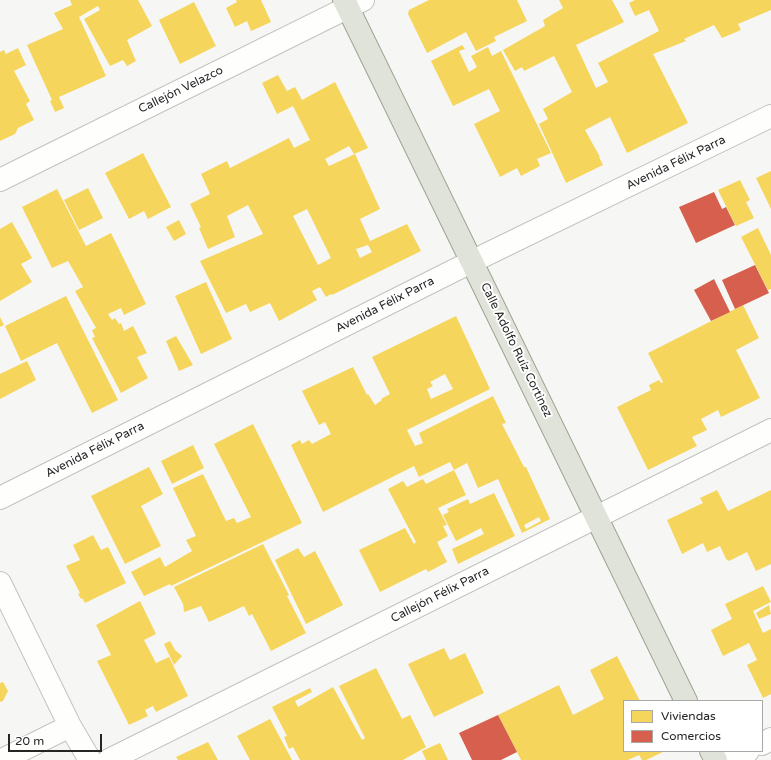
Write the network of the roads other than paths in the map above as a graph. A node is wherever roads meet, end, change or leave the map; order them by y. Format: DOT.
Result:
graph roads {
  1 [pos="352,2"];
  2 [pos="771,116"];
  3 [pos="0,180"];
  4 [pos="473,261"];
  5 [pos="771,430"];
  6 [pos="0,498"];
  7 [pos="595,517"];
  8 [pos="0,583"];
  9 [pos="686,700"];
  10 [pos="70,726"];
  11 [pos="746,752"];
  12 [pos="2,760"];
  13 [pos="90,760"];
  14 [pos="109,760"];
  15 [pos="729,760"];
  1 -- 3 [label="street, Callejón Velazco"];
  1 -- 4 [label="main road, Calle Adolfo Ruíz Cortinez"];
  2 -- 4 [label="street, Avenida Félix Parra"];
  4 -- 6 [label="street, Avenida Félix Parra"];
  4 -- 7 [label="main road, Calle Adolfo Ruíz Cortinez"];
  5 -- 7 [label="street, Callejón Félix Parra"];
  7 -- 9 [label="main road, Calle Adolfo Ruíz Cortinez"];
  7 -- 14 [label="street, Callejón Félix Parra"];
  8 -- 10 [label="street"];
  10 -- 12 [label="street"];
  10 -- 13 [label="street"];
  11 -- 15 [label="street"];
}
